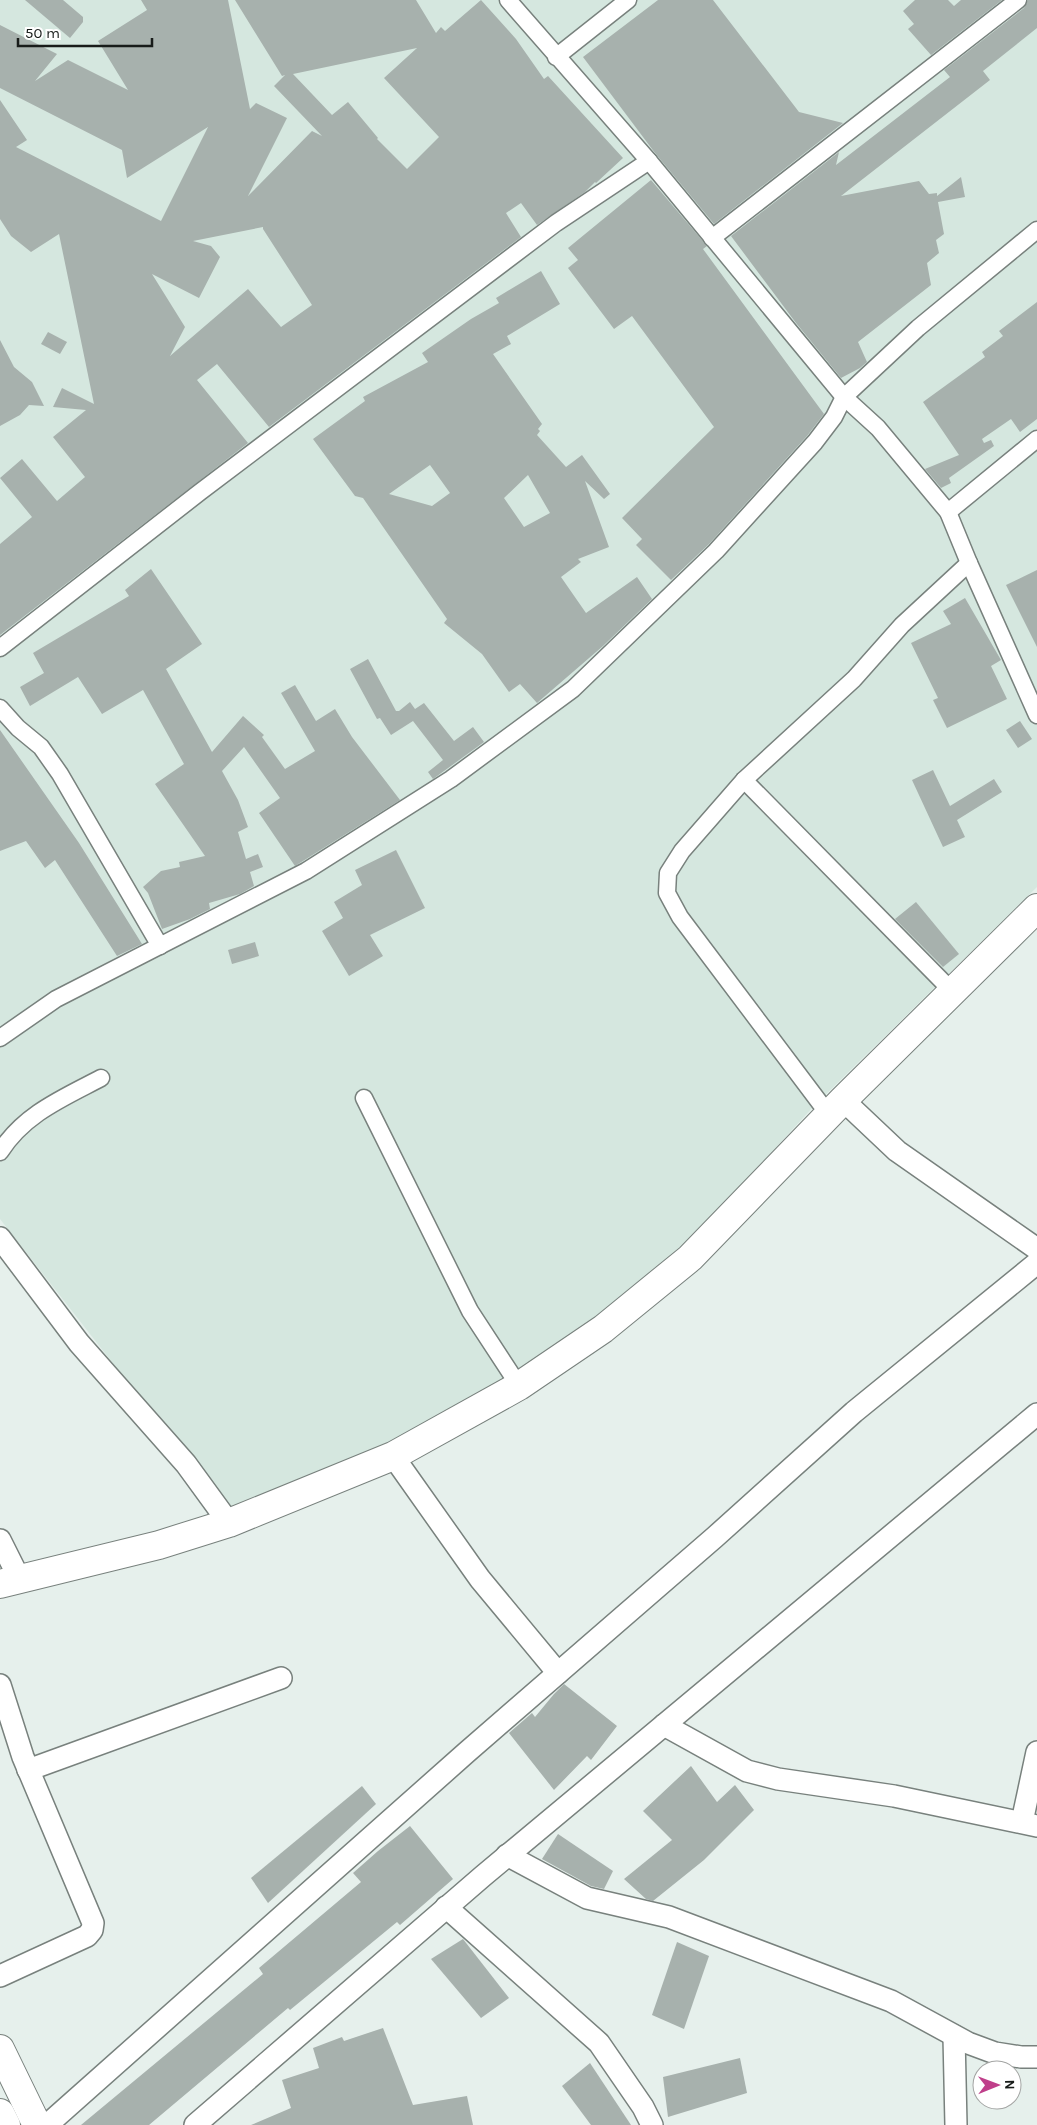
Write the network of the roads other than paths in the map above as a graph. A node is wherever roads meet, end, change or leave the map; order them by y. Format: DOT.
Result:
graph roads {
  1 [pos="508,0"];
  2 [pos="628,0"];
  3 [pos="1018,0"];
  4 [pos="556,57"];
  5 [pos="649,161"];
  6 [pos="1037,230"];
  7 [pos="712,238"];
  8 [pos="844,398"];
  9 [pos="1037,439"];
  10 [pos="948,512"];
  11 [pos="968,563"];
  12 [pos="0,648"];
  13 [pos="1035,706"];
  14 [pos="0,708"];
  15 [pos="744,780"];
  16 [pos="1037,908"];
  17 [pos="160,946"];
  18 [pos="952,991"];
  19 [pos="0,1038"];
  20 [pos="101,1078"];
  21 [pos="364,1098"];
  22 [pos="836,1108"];
  23 [pos="0,1152"];
  24 [pos="0,1238"];
  25 [pos="1037,1249"];
  26 [pos="1037,1263"];
  27 [pos="520,1386"];
  28 [pos="1037,1414"];
  29 [pos="393,1456"];
  30 [pos="229,1524"];
  31 [pos="0,1540"];
  32 [pos="10,1582"];
  33 [pos="558,1673"];
  34 [pos="281,1678"];
  35 [pos="0,1685"];
  36 [pos="664,1725"];
  37 [pos="1037,1752"];
  38 [pos="28,1770"];
  39 [pos="1029,1824"];
  40 [pos="507,1855"];
  41 [pos="446,1907"];
  42 [pos="0,1976"];
  43 [pos="954,2036"];
  44 [pos="0,2049"];
  45 [pos="1037,2058"];
  46 [pos="0,2113"];
  47 [pos="6,2125"];
  48 [pos="37,2125"];
  49 [pos="47,2125"];
  50 [pos="195,2125"];
  51 [pos="652,2125"];
  52 [pos="956,2125"];
  1 -- 4 [label="street"];
  2 -- 4 [label="street"];
  3 -- 7 [label="street"];
  4 -- 5 [label="street"];
  5 -- 7 [label="street"];
  5 -- 12 [label="street"];
  6 -- 8 [label="street"];
  7 -- 8 [label="street"];
  8 -- 10 [label="street"];
  8 -- 17 [label="street"];
  9 -- 10 [label="street"];
  10 -- 11 [label="street"];
  11 -- 13 [label="street"];
  11 -- 15 [label="street"];
  14 -- 17 [label="street"];
  15 -- 18 [label="street"];
  15 -- 22 [label="street"];
  16 -- 18 [label="main road"];
  17 -- 19 [label="street"];
  18 -- 22 [label="main road"];
  20 -- 23 [label="street"];
  21 -- 27 [label="street"];
  22 -- 25 [label="street"];
  22 -- 27 [label="main road"];
  24 -- 30 [label="street"];
  26 -- 33 [label="street"];
  27 -- 29 [label="main road"];
  28 -- 36 [label="street"];
  29 -- 30 [label="main road"];
  29 -- 33 [label="street"];
  30 -- 32 [label="main road"];
  31 -- 32 [label="street"];
  33 -- 49 [label="street"];
  34 -- 38 [label="street"];
  35 -- 38 [label="street"];
  36 -- 39 [label="street"];
  36 -- 40 [label="street"];
  37 -- 39 [label="street"];
  38 -- 42 [label="street"];
  40 -- 41 [label="street"];
  40 -- 43 [label="street"];
  41 -- 50 [label="street"];
  41 -- 51 [label="street"];
  43 -- 45 [label="street"];
  43 -- 52 [label="street"];
  44 -- 48 [label="main road"];
  46 -- 47 [label="main road"];
}
